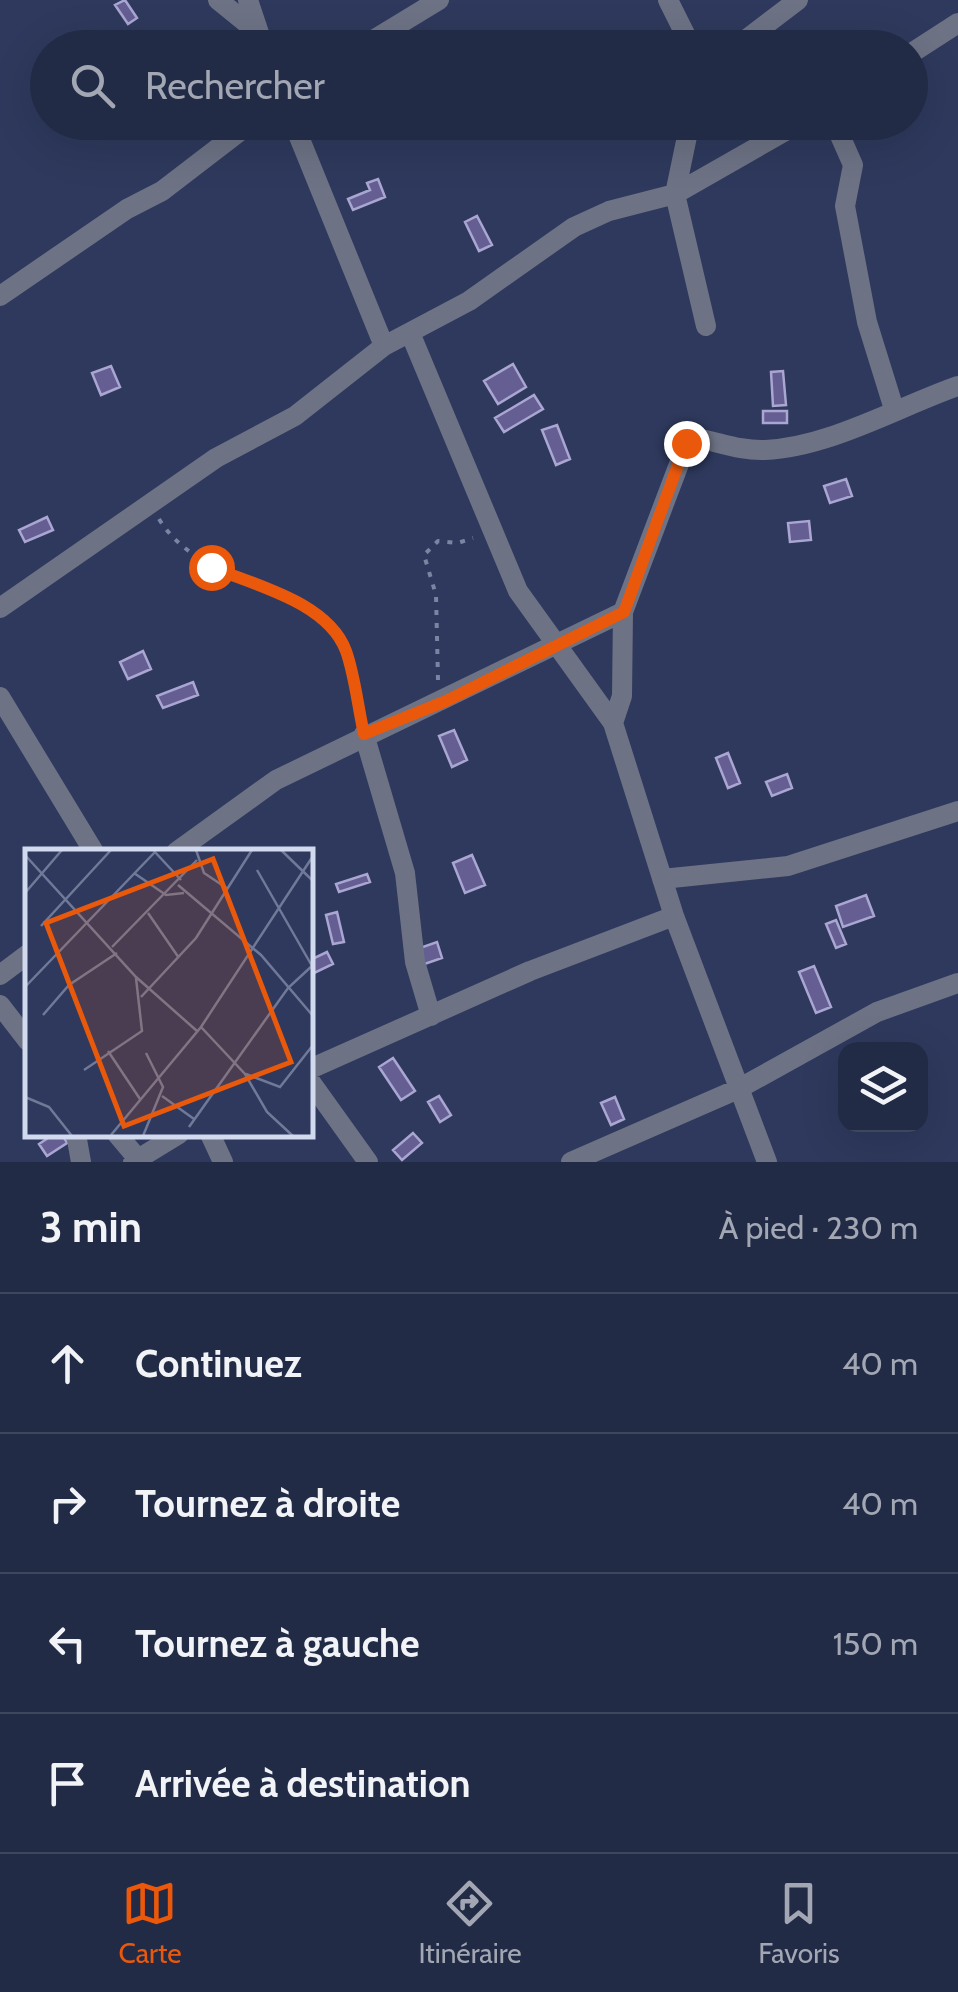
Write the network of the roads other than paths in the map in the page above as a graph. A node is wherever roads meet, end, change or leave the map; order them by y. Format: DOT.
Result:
graph roads {
  1 [pos="218,0"];
  2 [pos="248,0"];
  3 [pos="439,0"];
  4 [pos="668,0"];
  5 [pos="798,0"];
  6 [pos="958,23"];
  7 [pos="250,30"];
  8 [pos="256,30"];
  9 [pos="390,30"];
  10 [pos="683,30"];
  11 [pos="759,30"];
  12 [pos="928,42"];
  13 [pos="229,140"];
  14 [pos="301,140"];
  15 [pos="686,140"];
  16 [pos="769,140"];
  17 [pos="842,140"];
  18 [pos="675,194"];
  19 [pos="0,296"];
  20 [pos="706,326"];
  21 [pos="412,334"];
  22 [pos="384,346"];
  23 [pos="958,386"];
  24 [pos="894,409"];
  25 [pos="0,608"];
  26 [pos="624,612"];
  27 [pos="559,644"];
  28 [pos="0,697"];
  29 [pos="613,723"];
  30 [pos="364,734"];
  31 [pos="958,810"];
  32 [pos="92,849"];
  33 [pos="180,849"];
  34 [pos="662,879"];
  35 [pos="674,916"];
  36 [pos="25,956"];
  37 [pos="0,974"];
  38 [pos="958,982"];
  39 [pos="0,1005"];
  40 [pos="431,1016"];
  41 [pos="25,1037"];
  42 [pos="312,1068"];
  43 [pos="312,1084"];
  44 [pos="738,1090"];
  45 [pos="77,1137"];
  46 [pos="119,1137"];
  47 [pos="174,1137"];
  48 [pos="211,1137"];
  49 [pos="135,1161"];
  50 [pos="81,1162"];
  51 [pos="223,1162"];
  52 [pos="368,1162"];
  53 [pos="571,1162"];
  54 [pos="767,1162"];
  1 -- 7 [label="street"];
  2 -- 8 [label="street"];
  3 -- 9 [label="street"];
  4 -- 10 [label="street"];
  5 -- 11 [label="street"];
  6 -- 12 [label="street"];
  13 -- 19 [label="street"];
  14 -- 22 [label="street"];
  15 -- 18 [label="street"];
  16 -- 18 [label="street"];
  17 -- 24 [label="street"];
  18 -- 20 [label="street"];
  18 -- 21 [label="street"];
  21 -- 22 [label="street"];
  21 -- 27 [label="street"];
  22 -- 25 [label="street"];
  23 -- 24 [label="street"];
  24 -- 26 [label="street"];
  26 -- 27 [label="street"];
  26 -- 29 [label="street"];
  27 -- 29 [label="street"];
  27 -- 30 [label="street"];
  28 -- 32 [label="street"];
  29 -- 34 [label="street"];
  30 -- 33 [label="street"];
  30 -- 40 [label="street"];
  31 -- 34 [label="street"];
  34 -- 35 [label="street"];
  35 -- 40 [label="street"];
  35 -- 44 [label="street"];
  36 -- 37 [label="street"];
  38 -- 44 [label="street"];
  39 -- 41 [label="street"];
  40 -- 42 [label="street"];
  43 -- 52 [label="street"];
  44 -- 53 [label="street"];
  44 -- 54 [label="street"];
  45 -- 50 [label="street"];
  46 -- 49 [label="street"];
  47 -- 49 [label="street"];
  48 -- 51 [label="street"];
}
